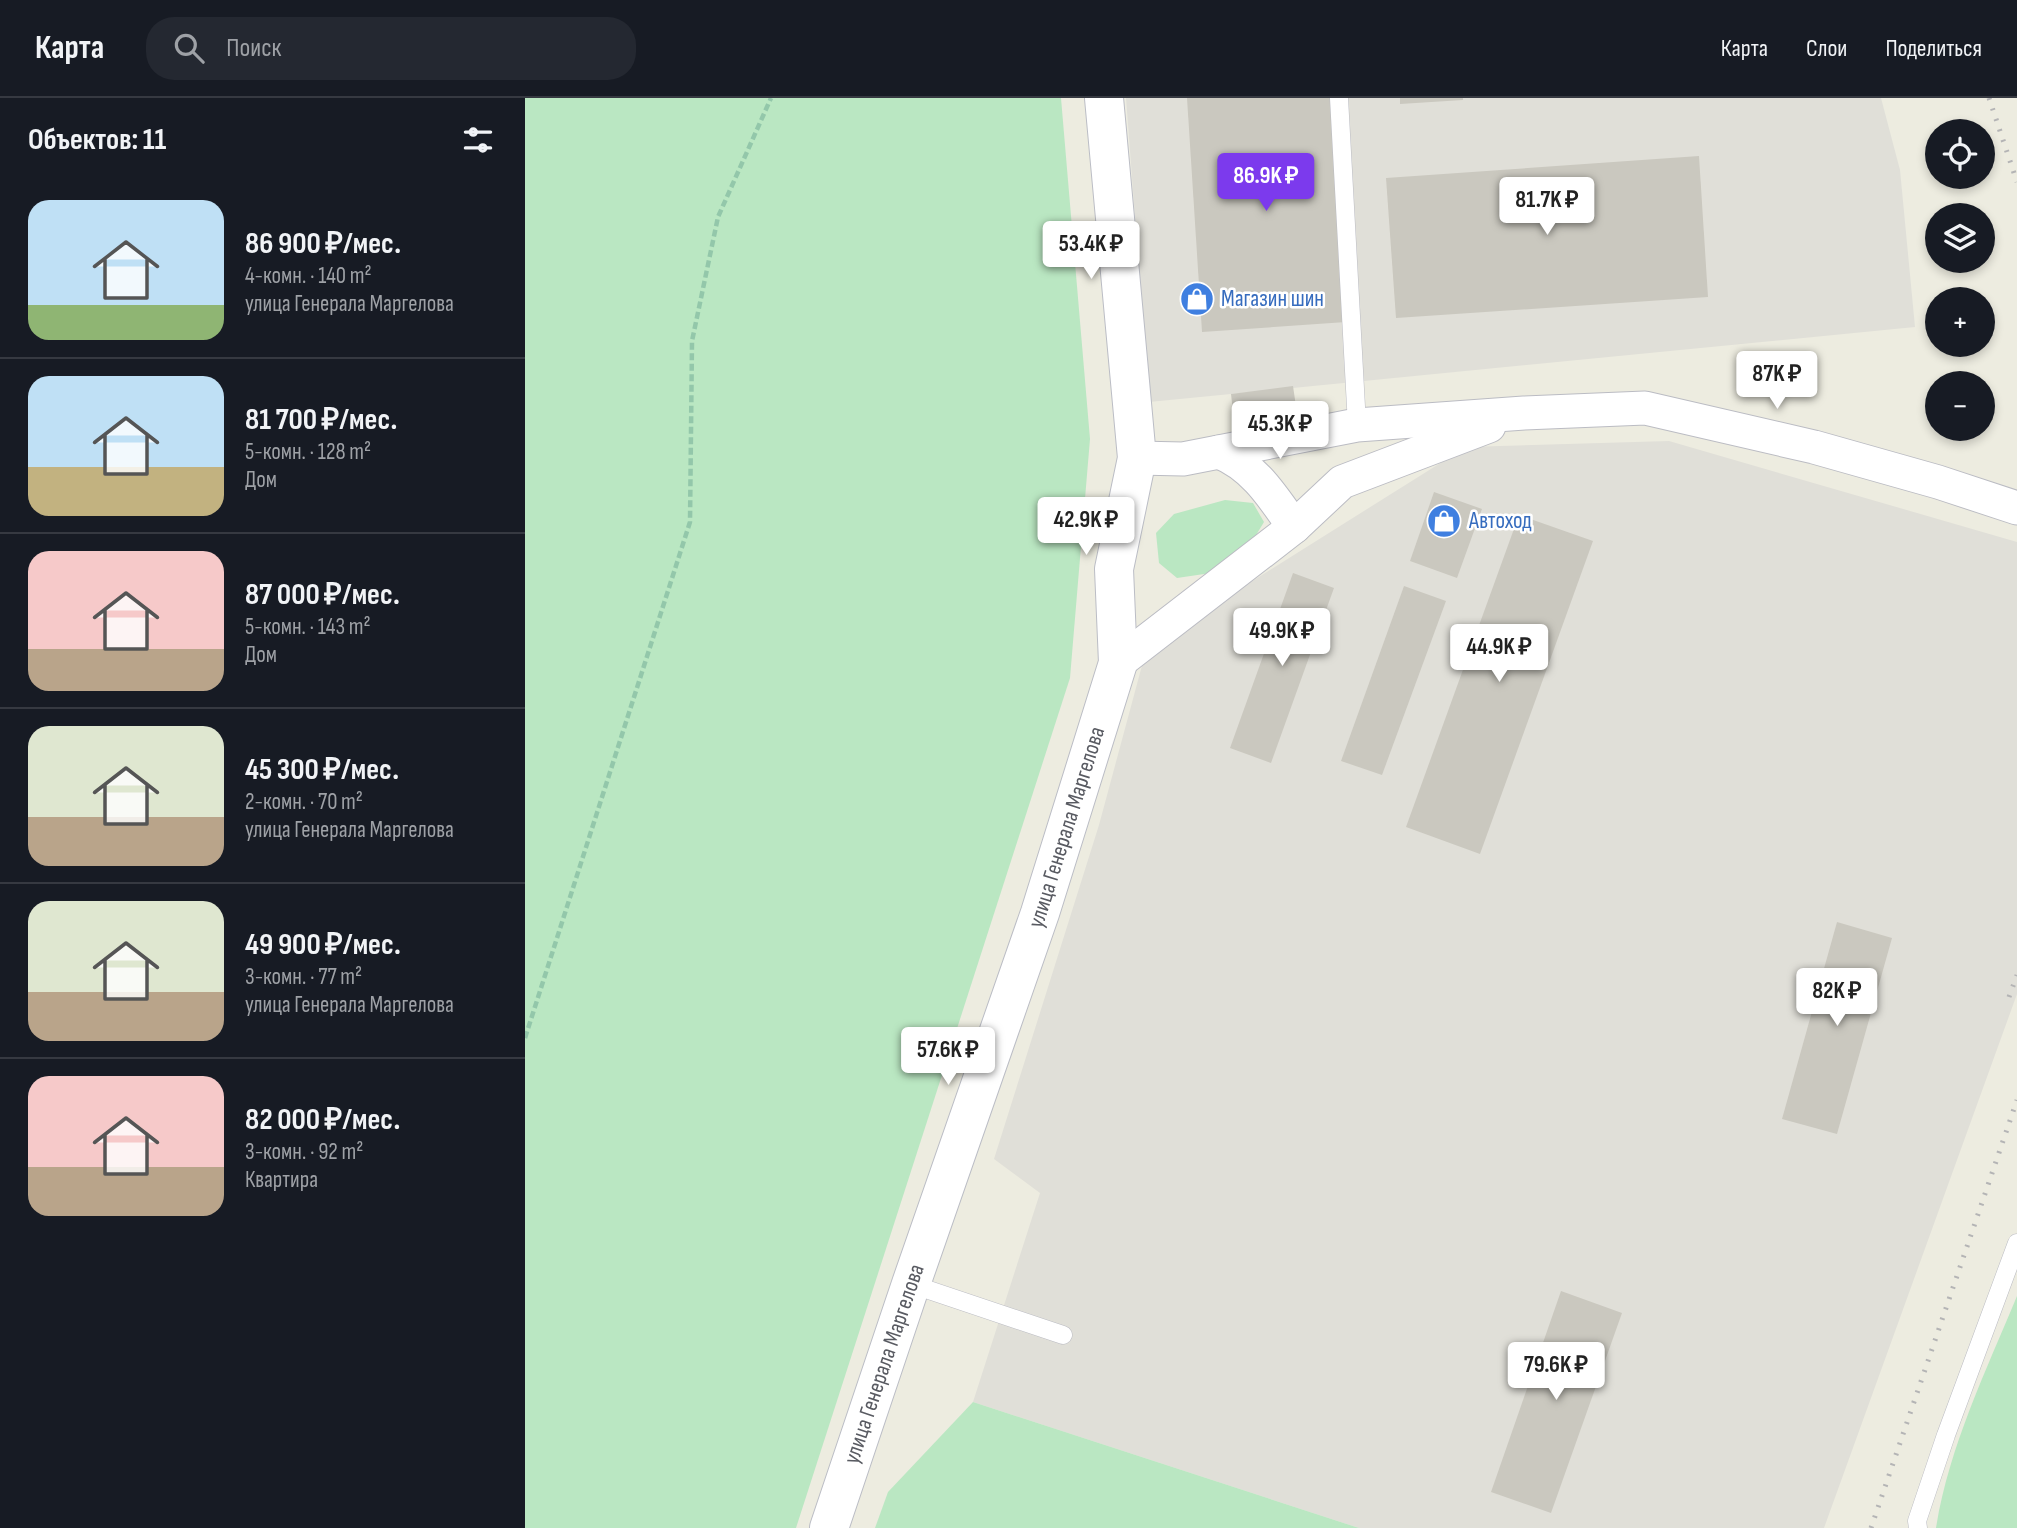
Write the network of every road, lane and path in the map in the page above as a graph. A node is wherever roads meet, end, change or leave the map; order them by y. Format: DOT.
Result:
graph roads {
  1 [pos="771,98"];
  2 [pos="1104,98"];
  3 [pos="1339,98"];
  4 [pos="1524,413"];
  5 [pos="1357,425"];
  6 [pos="1219,452"];
  7 [pos="1137,458"];
  8 [pos="2017,508"];
  9 [pos="1294,527"];
  10 [pos="1118,663"];
  11 [pos="525,1038"];
  12 [pos="2017,1243"];
  13 [pos="911,1284"];
  14 [pos="1063,1335"];
  15 [pos="829,1528"];
  16 [pos="1918,1528"];
  1 -- 11 [label="path"];
  2 -- 7 [label="main road, улица Генерала Маргелова"];
  3 -- 5 [label="lane"];
  4 -- 5 [label="street"];
  4 -- 8 [label="street"];
  4 -- 9 [label="street"];
  5 -- 6 [label="street"];
  6 -- 7 [label="street"];
  6 -- 9 [label="street"];
  7 -- 10 [label="main road, улица Генерала Маргелова"];
  9 -- 10 [label="street"];
  10 -- 13 [label="main road, улица Генерала Маргелова"];
  12 -- 16 [label="lane"];
  13 -- 14 [label="lane"];
  13 -- 15 [label="main road, улица Генерала Маргелова"];
}
